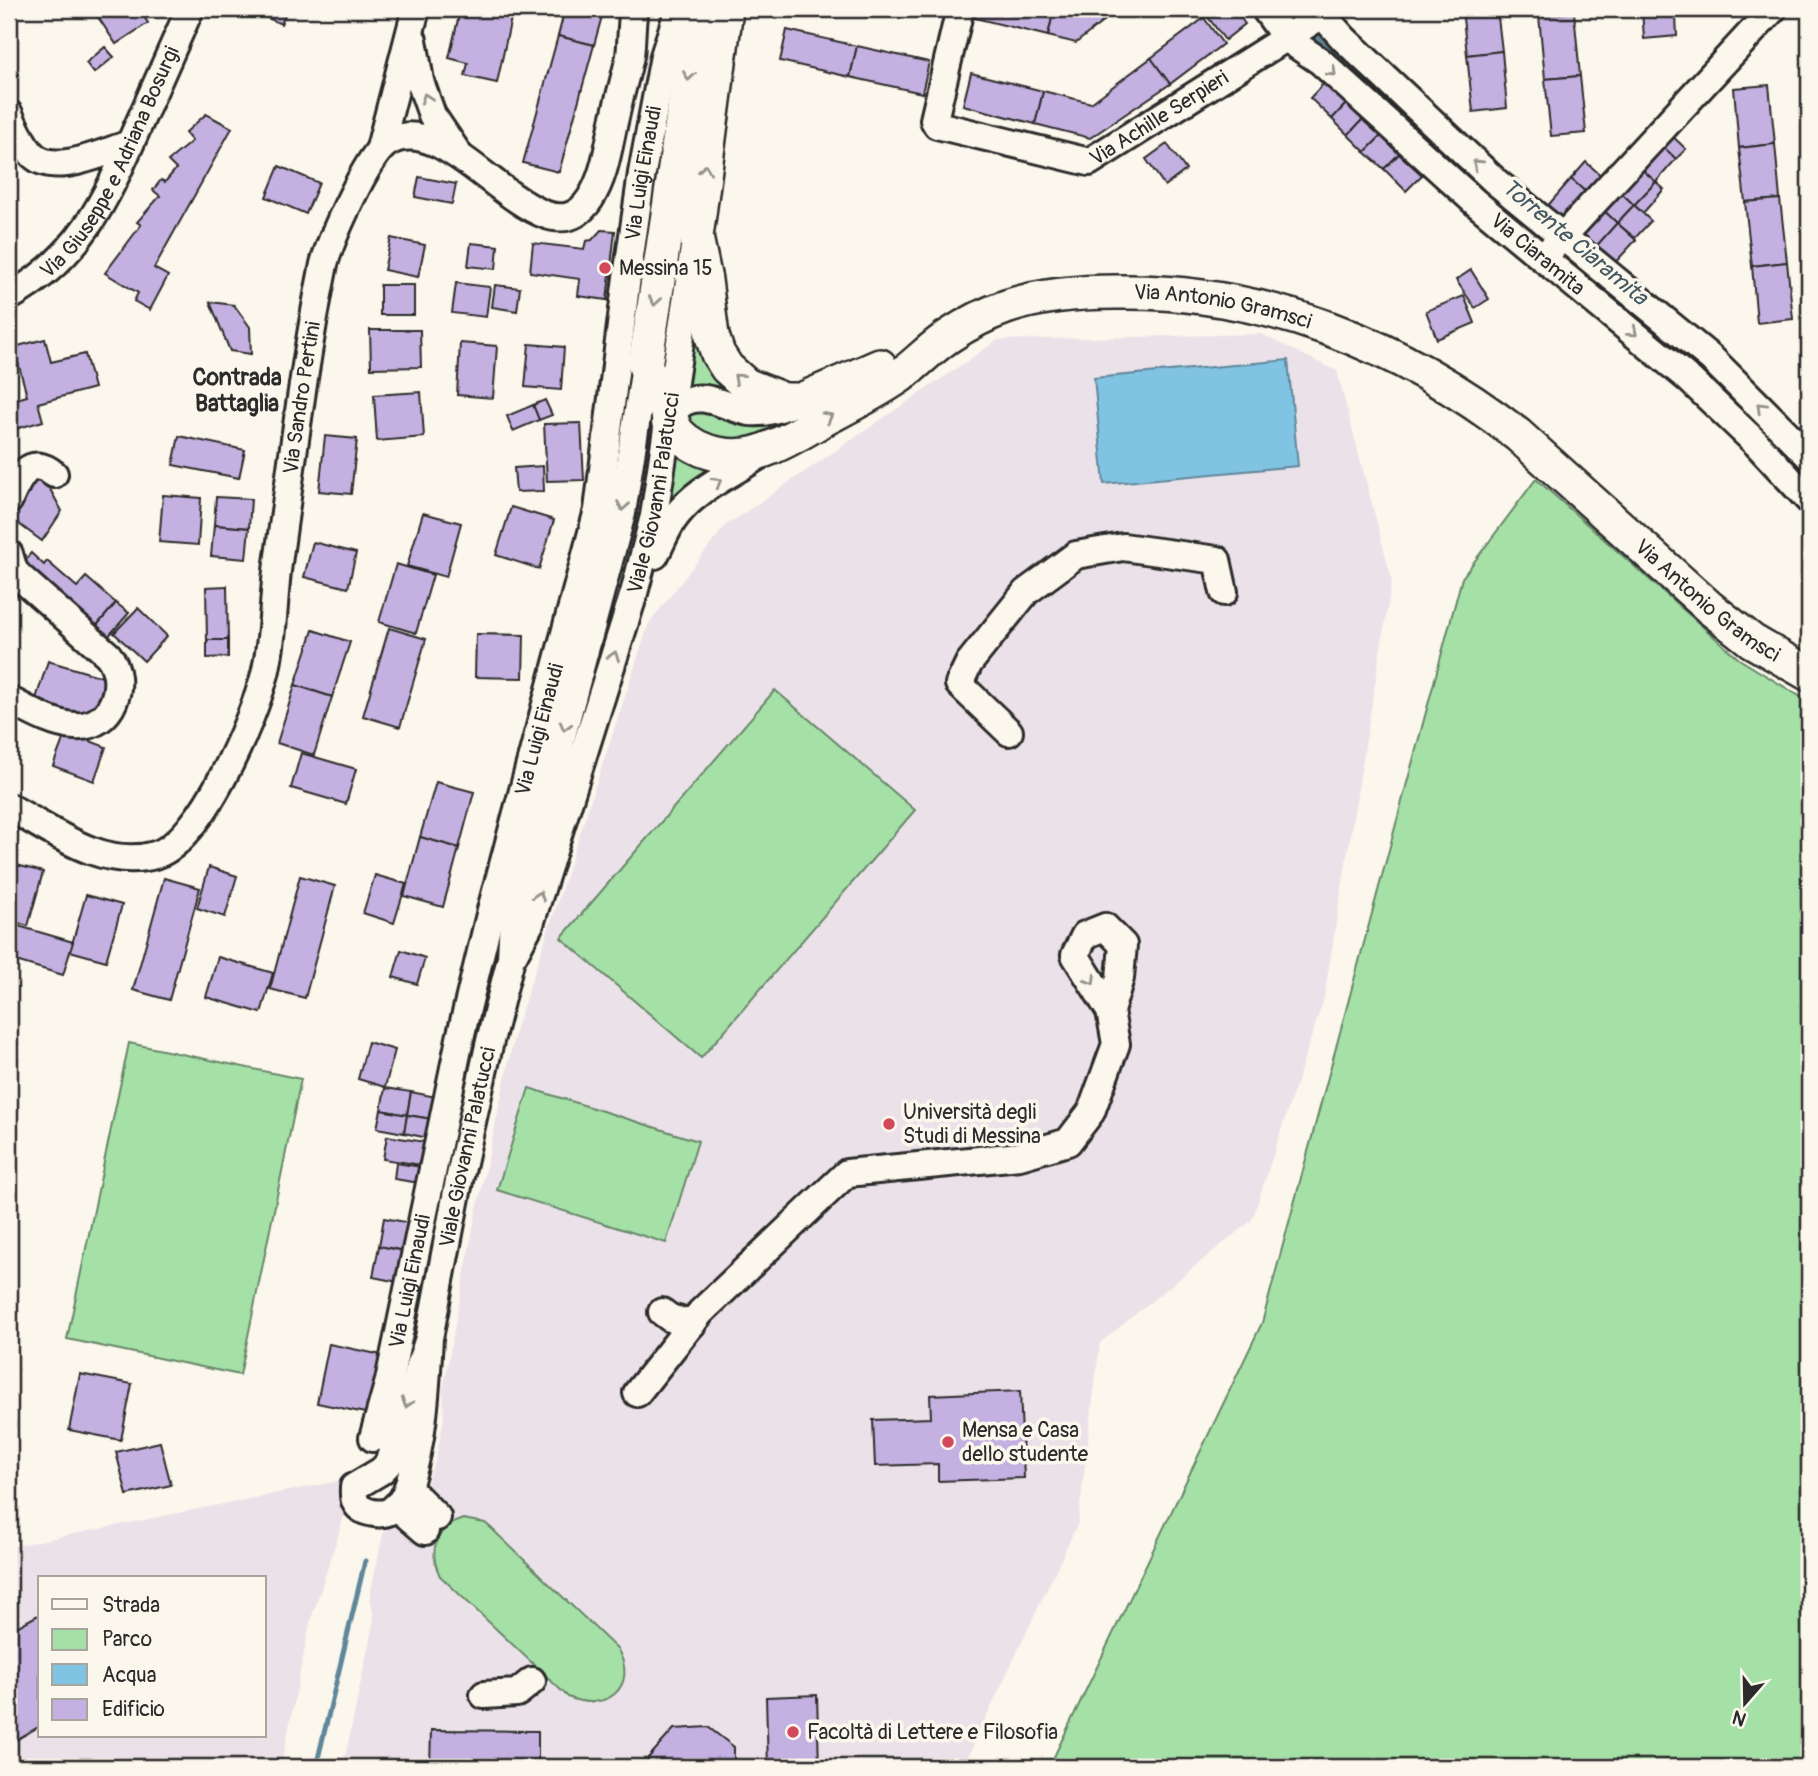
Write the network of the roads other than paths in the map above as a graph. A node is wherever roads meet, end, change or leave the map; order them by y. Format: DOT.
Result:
graph roads {
  1 [pos="190,9"];
  2 [pos="634,9"];
  3 [pos="726,9"];
  4 [pos="960,9"];
  5 [pos="1265,9"];
  6 [pos="1773,9"];
  7 [pos="676,10"];
  8 [pos="1319,12"];
  9 [pos="414,19"];
  10 [pos="1286,38"];
  11 [pos="630,55"];
  12 [pos="9,114"];
  13 [pos="130,144"];
  14 [pos="380,148"];
  15 [pos="460,157"];
  16 [pos="1562,235"];
  17 [pos="696,237"];
  18 [pos="1543,258"];
  19 [pos="1615,278"];
  20 [pos="9,297"];
  21 [pos="1597,302"];
  22 [pos="947,337"];
  23 [pos="645,366"];
  24 [pos="801,400"];
  25 [pos="669,417"];
  26 [pos="768,450"];
  27 [pos="1809,456"];
  28 [pos="630,464"];
  29 [pos="54,474"];
  30 [pos="1809,499"];
  31 [pos="9,500"];
  32 [pos="9,554"];
  33 [pos="1224,592"];
  34 [pos="634,593"];
  35 [pos="1809,674"];
  36 [pos="9,700"];
  37 [pos="1009,732"];
  38 [pos="9,807"];
  39 [pos="511,958"];
  40 [pos="1110,1011"];
  41 [pos="663,1312"];
  42 [pos="692,1324"];
  43 [pos="429,1338"];
  44 [pos="637,1393"];
  45 [pos="373,1438"];
  46 [pos="402,1497"];
  47 [pos="431,1524"];
  48 [pos="532,1681"];
  49 [pos="484,1695"];
  1 -- 13 [label="street, Via Giuseppe e Adriana Bosurgi"];
  2 -- 11 [label="street"];
  17 -- 3 [label="main road, Viale Giovanni Palatucci, one-way"];
  4 -- 10 [label="street, Via Achille Serpieri"];
  5 -- 10 [label="street, Via Ciaramita"];
  6 -- 16 [label="street"];
  7 -- 11 [label="street"];
  7 -- 23 [label="main road, Viale Giovanni Palatucci, one-way"];
  7 -- 45 [label="street, Via Luigi Einaudi"];
  8 -- 10 [label="street"];
  16 -- 8 [label="street, Via Ciaramita, one-way"];
  9 -- 14 [label="street, Via Sandro Pertini"];
  15 -- 9 [label="street, one-way"];
  10 -- 18 [label="street, Via Ciaramita, one-way"];
  11 -- 15 [label="street"];
  12 -- 13 [label="street"];
  13 -- 20 [label="street, Via Giuseppe e Adriana Bosurgi"];
  14 -- 15 [label="street"];
  14 -- 38 [label="street, Via Sandro Pertini"];
  16 -- 18 [label="street"];
  16 -- 19 [label="street, Via Ciaramita"];
  24 -- 17 [label="main road, one-way"];
  17 -- 25 [label="street, Viale Giovanni Palatucci"];
  18 -- 21 [label="street, Via Ciaramita"];
  19 -- 21 [label="street"];
  27 -- 19 [label="street, Via Ciaramita, one-way"];
  21 -- 30 [label="street, Via Ciaramita, one-way"];
  22 -- 24 [label="main road"];
  26 -- 22 [label="main road, one-way"];
  22 -- 35 [label="main road, Via Antonio Gramsci"];
  23 -- 25 [label="main road"];
  23 -- 28 [label="street, Viale Giovanni Palatucci"];
  24 -- 25 [label="street"];
  25 -- 26 [label="main road"];
  25 -- 28 [label="street"];
  25 -- 34 [label="street, Viale Giovanni Palatucci"];
  34 -- 26 [label="street, one-way"];
  28 -- 39 [label="street, Viale Giovanni Palatucci, one-way"];
  29 -- 31 [label="street"];
  32 -- 36 [label="street"];
  33 -- 37 [label="street"];
  39 -- 34 [label="street, Viale Giovanni Palatucci, one-way"];
  39 -- 43 [label="street, Viale Giovanni Palatucci"];
  40 -- 42 [label="street"];
  41 -- 42 [label="street"];
  42 -- 44 [label="street"];
  43 -- 46 [label="street"];
  43 -- 46 [label="street, one-way"];
  46 -- 47 [label="street"];
  48 -- 49 [label="street"];
}
